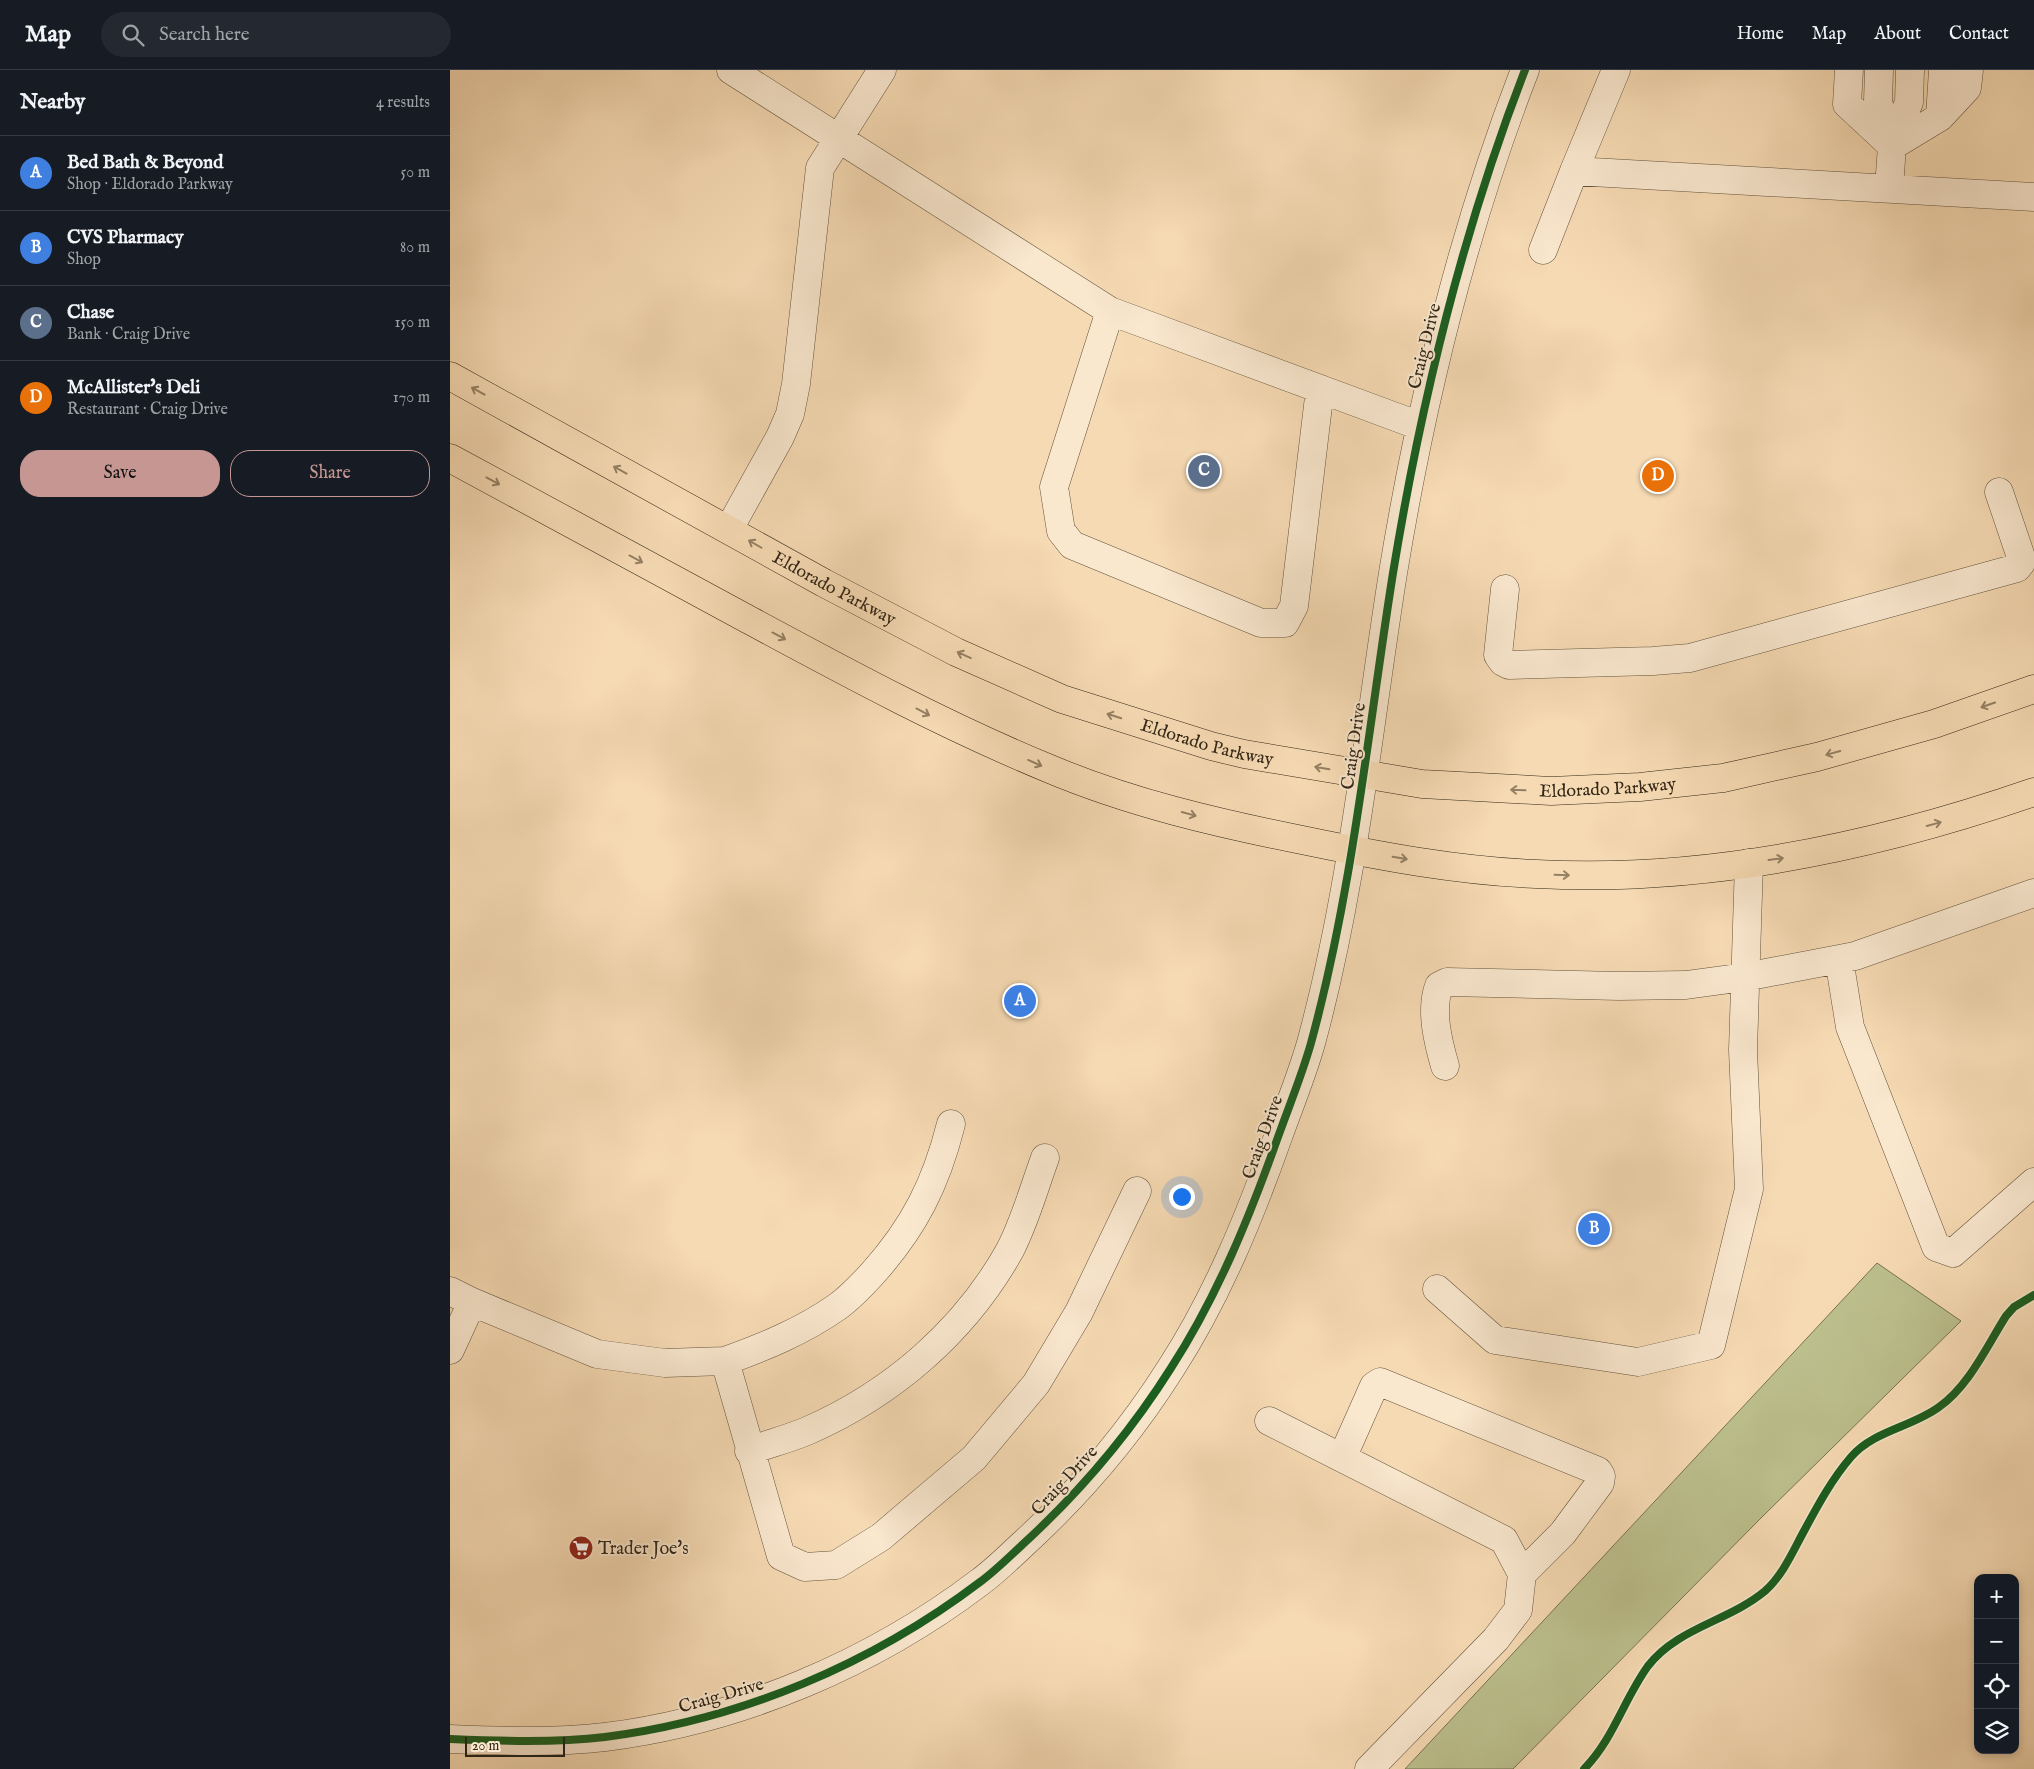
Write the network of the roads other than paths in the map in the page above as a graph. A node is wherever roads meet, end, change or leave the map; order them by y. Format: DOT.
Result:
graph roads {
  1 [pos="731,70"];
  2 [pos="882,70"];
  3 [pos="1525,70"];
  4 [pos="1616,70"];
  5 [pos="1849,70"];
  6 [pos="1862,70"];
  7 [pos="1879,70"];
  8 [pos="1893,70"];
  9 [pos="1910,70"];
  10 [pos="1927,70"];
  11 [pos="1943,70"];
  12 [pos="1969,70"];
  13 [pos="1940,117"];
  14 [pos="838,137"];
  15 [pos="1892,146"];
  16 [pos="1574,171"];
  17 [pos="1889,188"];
  18 [pos="2034,197"];
  19 [pos="1543,250"];
  20 [pos="1110,311"];
  21 [pos="450,376"];
  22 [pos="1320,389"];
  23 [pos="1420,426"];
  24 [pos="450,458"];
  25 [pos="1999,492"];
  26 [pos="729,529"];
  27 [pos="1505,589"];
  28 [pos="2034,689"];
  29 [pos="1364,776"];
  30 [pos="2034,792"];
  31 [pos="1352,850"];
  32 [pos="1749,863"];
  33 [pos="2034,893"];
  34 [pos="1839,959"];
  35 [pos="1745,977"];
  36 [pos="1445,1066"];
  37 [pos="952,1124"];
  38 [pos="1045,1158"];
  39 [pos="2034,1182"];
  40 [pos="1137,1191"];
  41 [pos="1437,1289"];
  42 [pos="461,1296"];
  43 [pos="450,1350"];
  44 [pos="725,1361"];
  45 [pos="1270,1422"];
  46 [pos="749,1451"];
  47 [pos="1342,1458"];
  48 [pos="1522,1574"];
  49 [pos="450,1739"];
  50 [pos="1369,1769"];
  1 -- 14 [label="street"];
  2 -- 14 [label="street"];
  3 -- 23 [label="street, Craig Drive"];
  4 -- 16 [label="street"];
  5 -- 15 [label="street"];
  6 -- 15 [label="street"];
  7 -- 15 [label="street"];
  8 -- 15 [label="street"];
  9 -- 15 [label="street"];
  10 -- 15 [label="street"];
  11 -- 13 [label="street"];
  12 -- 13 [label="street"];
  13 -- 15 [label="street"];
  14 -- 20 [label="street"];
  14 -- 26 [label="street"];
  15 -- 17 [label="street"];
  16 -- 17 [label="street"];
  16 -- 19 [label="street"];
  17 -- 18 [label="street"];
  20 -- 22 [label="street"];
  20 -- 22 [label="street"];
  26 -- 21 [label="main road, Eldorado Parkway, one-way"];
  22 -- 23 [label="street"];
  23 -- 29 [label="street, Craig Drive"];
  24 -- 31 [label="main road, one-way"];
  25 -- 27 [label="street"];
  29 -- 26 [label="main road, Eldorado Parkway, one-way"];
  28 -- 29 [label="main road, Eldorado Parkway, one-way"];
  29 -- 31 [label="street, Craig Drive"];
  32 -- 30 [label="main road, one-way"];
  31 -- 32 [label="main road, one-way"];
  31 -- 49 [label="street, Craig Drive"];
  32 -- 35 [label="street"];
  33 -- 34 [label="street"];
  34 -- 35 [label="street"];
  34 -- 39 [label="street"];
  35 -- 36 [label="street"];
  35 -- 41 [label="street"];
  37 -- 44 [label="street"];
  38 -- 46 [label="street"];
  40 -- 46 [label="street"];
  42 -- 43 [label="street"];
  42 -- 44 [label="street"];
  44 -- 46 [label="street"];
  45 -- 47 [label="street"];
  47 -- 48 [label="street"];
  47 -- 48 [label="street"];
  48 -- 50 [label="street"];
}
